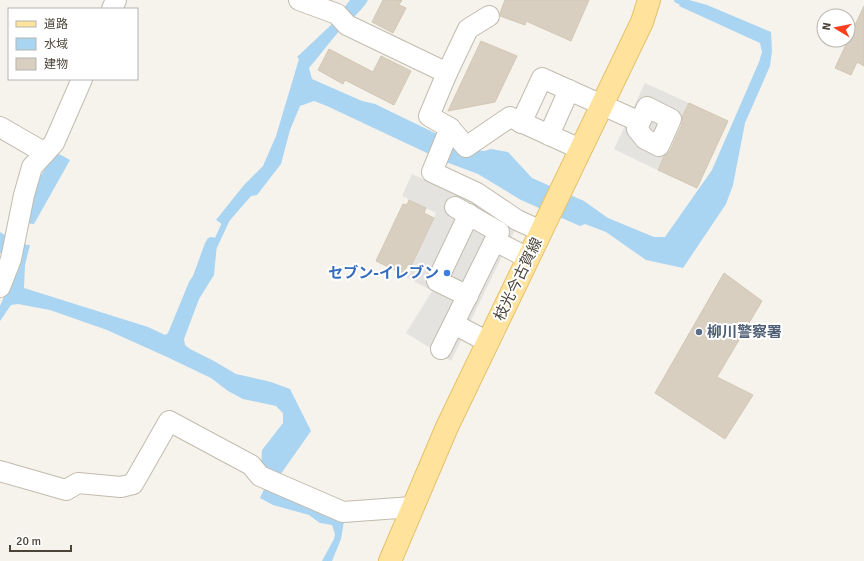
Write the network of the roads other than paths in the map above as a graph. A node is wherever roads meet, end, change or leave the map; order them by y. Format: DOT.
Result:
graph roads {
  1 [pos="299,0"];
  2 [pos="649,1"];
  3 [pos="489,16"];
  4 [pos="447,73"];
  5 [pos="82,80"];
  6 [pos="569,90"];
  7 [pos="601,106"];
  8 [pos="640,122"];
  9 [pos="522,123"];
  10 [pos="0,127"];
  11 [pos="448,132"];
  12 [pos="549,135"];
  13 [pos="580,149"];
  14 [pos="45,153"];
  15 [pos="545,223"];
  16 [pos="494,241"];
  17 [pos="528,258"];
  18 [pos="0,287"];
  19 [pos="468,296"];
  20 [pos="454,324"];
  21 [pos="488,342"];
  22 [pos="441,349"];
  23 [pos="0,471"];
  24 [pos="412,507"];
  25 [pos="390,561"];
  1 -- 4 [label="street"];
  2 -- 7 [label="main road, 枝光今古賀線"];
  3 -- 4 [label="street"];
  4 -- 11 [label="street"];
  5 -- 14 [label="street"];
  6 -- 7 [label="street"];
  6 -- 9 [label="street"];
  6 -- 12 [label="street"];
  7 -- 8 [label="street"];
  7 -- 13 [label="main road, 枝光今古賀線"];
  9 -- 11 [label="street"];
  9 -- 12 [label="street"];
  10 -- 14 [label="street"];
  11 -- 15 [label="street"];
  12 -- 13 [label="street"];
  13 -- 15 [label="main road, 枝光今古賀線"];
  14 -- 18 [label="street"];
  15 -- 17 [label="main road, 枝光今古賀線"];
  16 -- 17 [label="street"];
  16 -- 19 [label="street"];
  16 -- 19 [label="street"];
  17 -- 21 [label="main road, 枝光今古賀線"];
  19 -- 20 [label="street"];
  20 -- 21 [label="street"];
  20 -- 22 [label="street"];
  21 -- 24 [label="main road, 枝光今古賀線"];
  23 -- 24 [label="street"];
  24 -- 25 [label="main road, 枝光今古賀線"];
}
